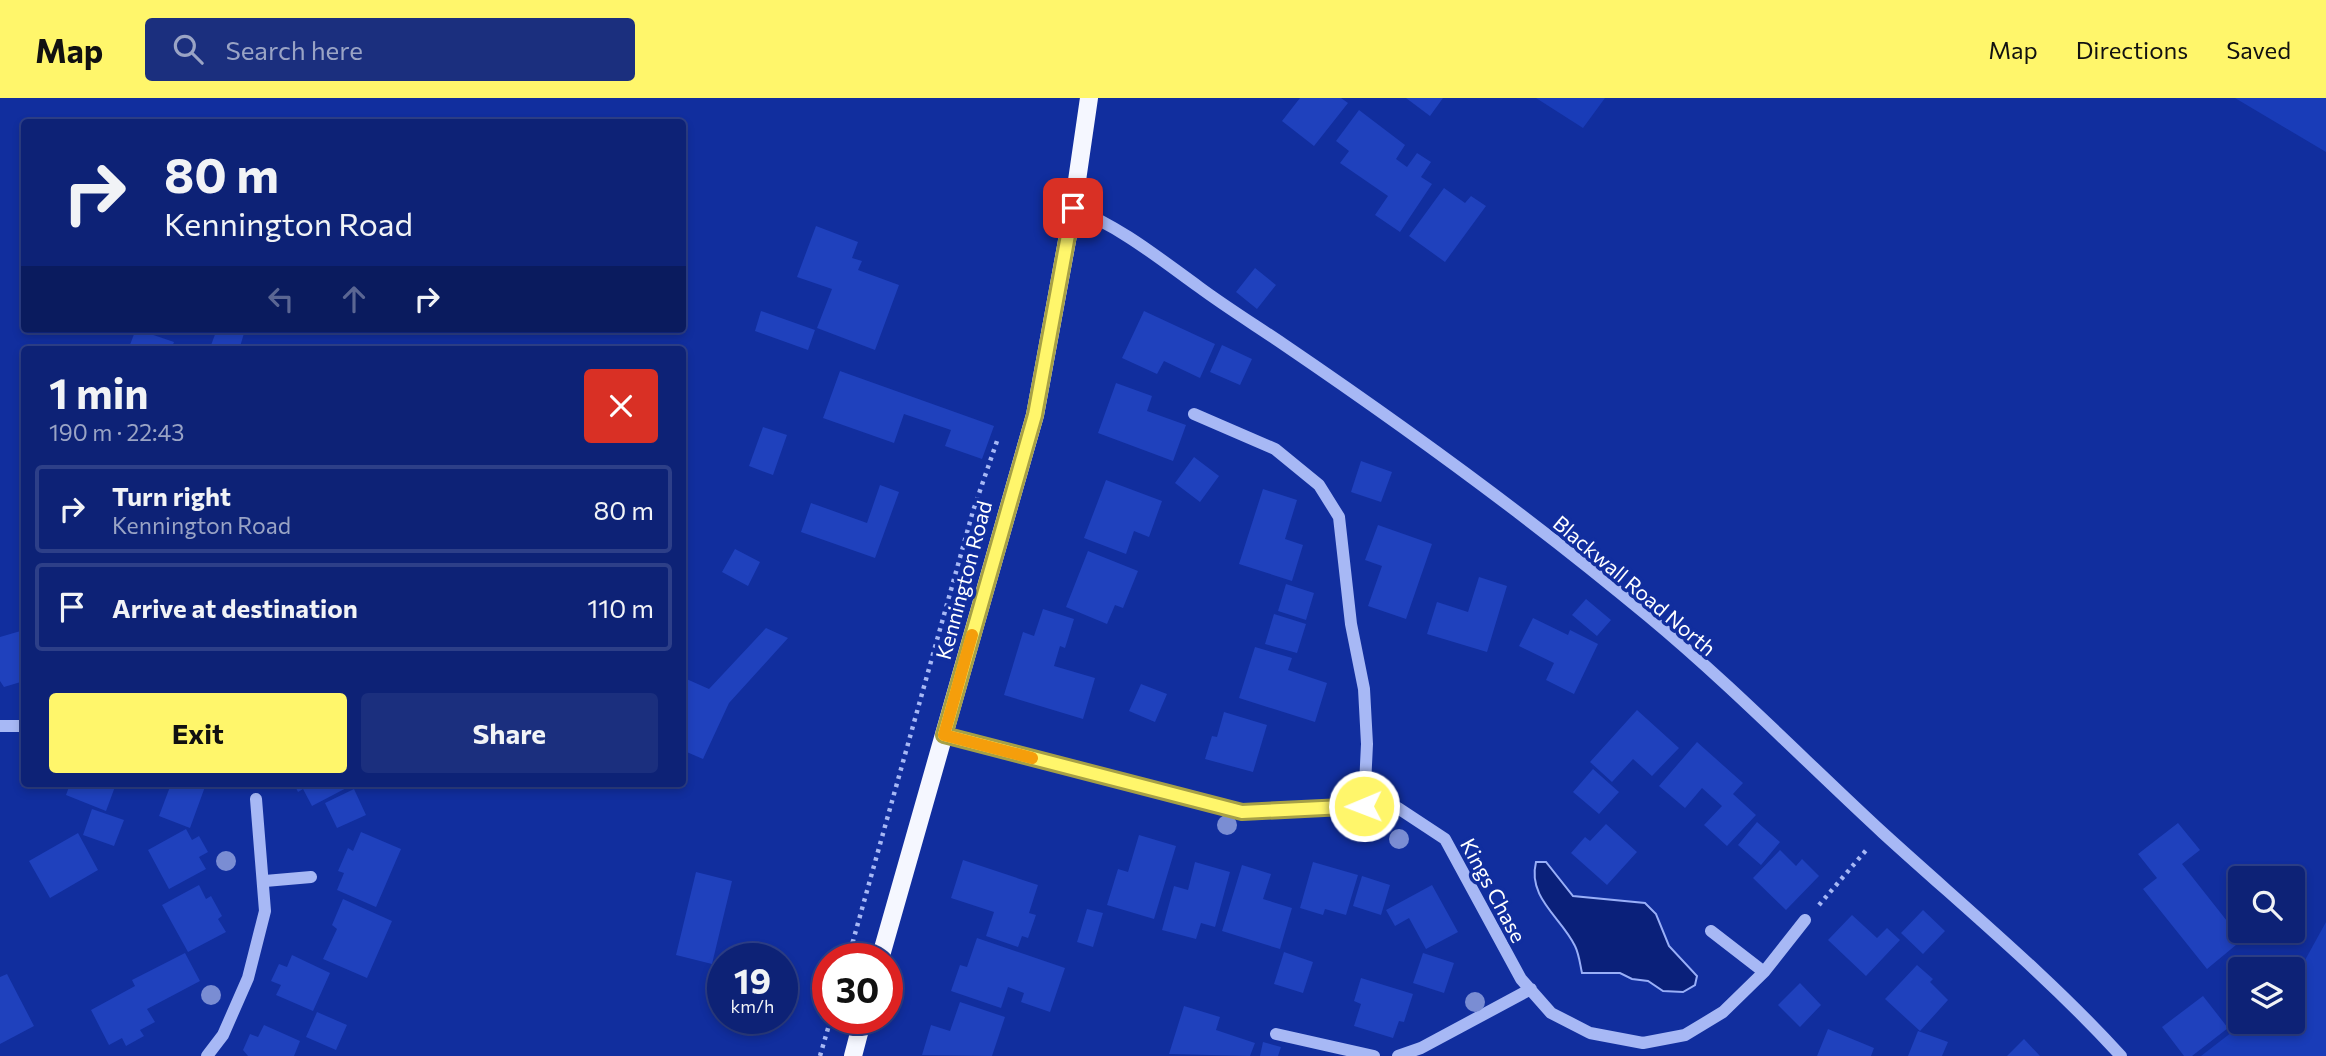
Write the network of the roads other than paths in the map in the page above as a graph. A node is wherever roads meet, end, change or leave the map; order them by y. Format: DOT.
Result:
graph roads {
  1 [pos="1088,98"];
  2 [pos="1073,208"];
  3 [pos="1194,414"];
  4 [pos="0,726"];
  5 [pos="21,726"];
  6 [pos="944,735"];
  7 [pos="256,799"];
  8 [pos="1364,806"];
  9 [pos="311,877"];
  10 [pos="265,881"];
  11 [pos="1805,920"];
  12 [pos="1712,931"];
  13 [pos="885,943"];
  14 [pos="1764,972"];
  15 [pos="1531,989"];
  16 [pos="859,1034"];
  17 [pos="1276,1034"];
  18 [pos="207,1056"];
  19 [pos="853,1056"];
  20 [pos="1374,1056"];
  21 [pos="1398,1056"];
  22 [pos="2121,1056"];
  1 -- 2 [label="main road, Kennington Road"];
  2 -- 6 [label="main road, Kennington Road"];
  2 -- 22 [label="street, Blackwall Road North"];
  3 -- 8 [label="street"];
  4 -- 5 [label="street"];
  6 -- 8 [label="street, Kings Chase"];
  6 -- 13 [label="main road, Kennington Road"];
  7 -- 10 [label="street"];
  8 -- 15 [label="street, Kings Chase"];
  9 -- 10 [label="street"];
  10 -- 18 [label="street"];
  11 -- 14 [label="street, Kings Chase"];
  12 -- 14 [label="street"];
  14 -- 15 [label="street, Kings Chase"];
  15 -- 21 [label="street"];
  16 -- 19 [label="main road"];
  17 -- 20 [label="street"];
}
